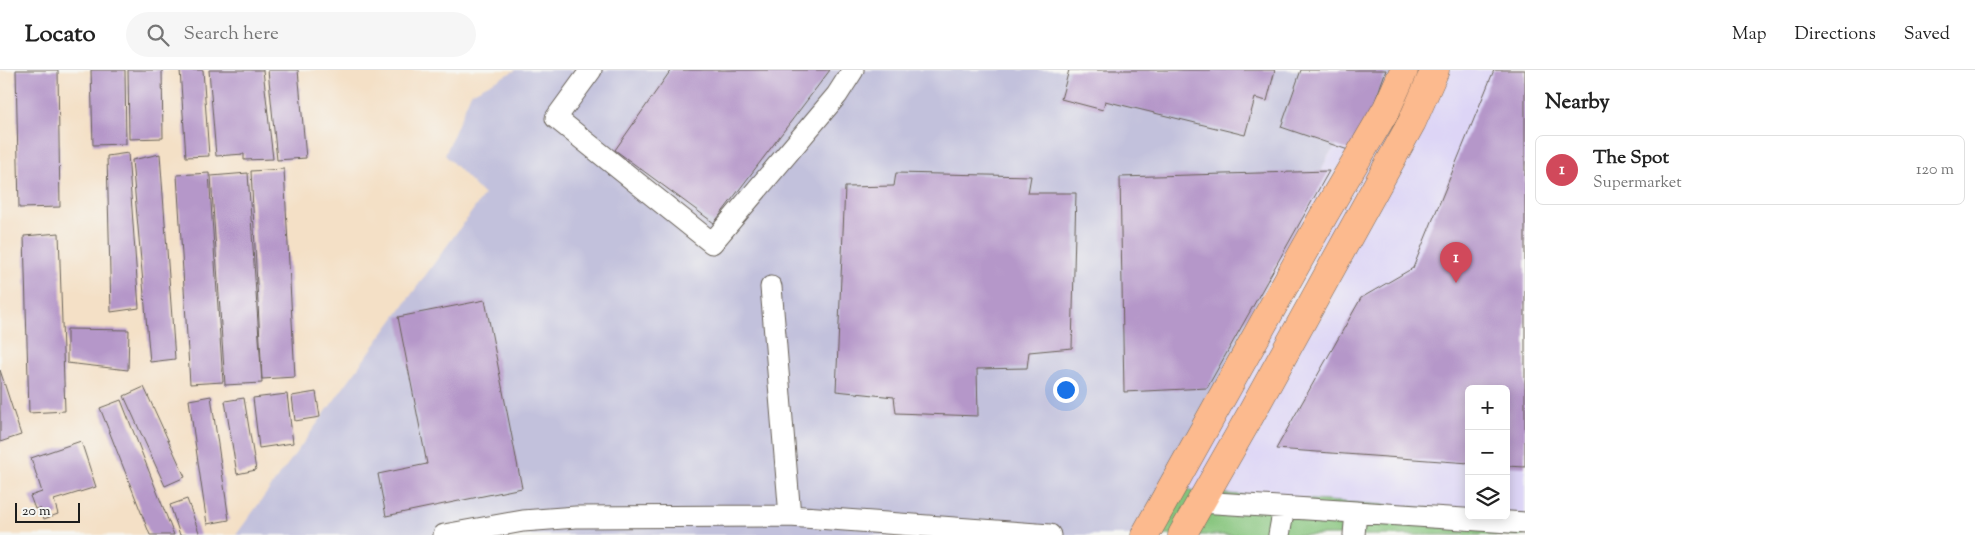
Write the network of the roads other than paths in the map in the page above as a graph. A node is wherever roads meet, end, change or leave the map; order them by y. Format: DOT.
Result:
graph roads {
  1 [pos="591,70"];
  2 [pos="853,70"];
  3 [pos="1404,70"];
  4 [pos="1435,70"];
  5 [pos="771,287"];
  6 [pos="1200,502"];
  7 [pos="1284,508"];
  8 [pos="1356,512"];
  9 [pos="790,516"];
  10 [pos="1525,524"];
  11 [pos="620,525"];
  12 [pos="923,530"];
  13 [pos="444,535"];
  14 [pos="1050,535"];
  15 [pos="1145,535"];
  16 [pos="1182,535"];
  17 [pos="1279,535"];
  18 [pos="1354,535"];
  1 -- 2 [label="street"];
  3 -- 15 [label="highway"];
  4 -- 6 [label="highway"];
  5 -- 9 [label="street"];
  6 -- 7 [label="street"];
  6 -- 16 [label="highway"];
  7 -- 8 [label="street"];
  7 -- 17 [label="street"];
  8 -- 10 [label="street"];
  8 -- 18 [label="street"];
  9 -- 11 [label="street"];
  9 -- 12 [label="street"];
  11 -- 13 [label="street"];
  12 -- 14 [label="street"];
}
